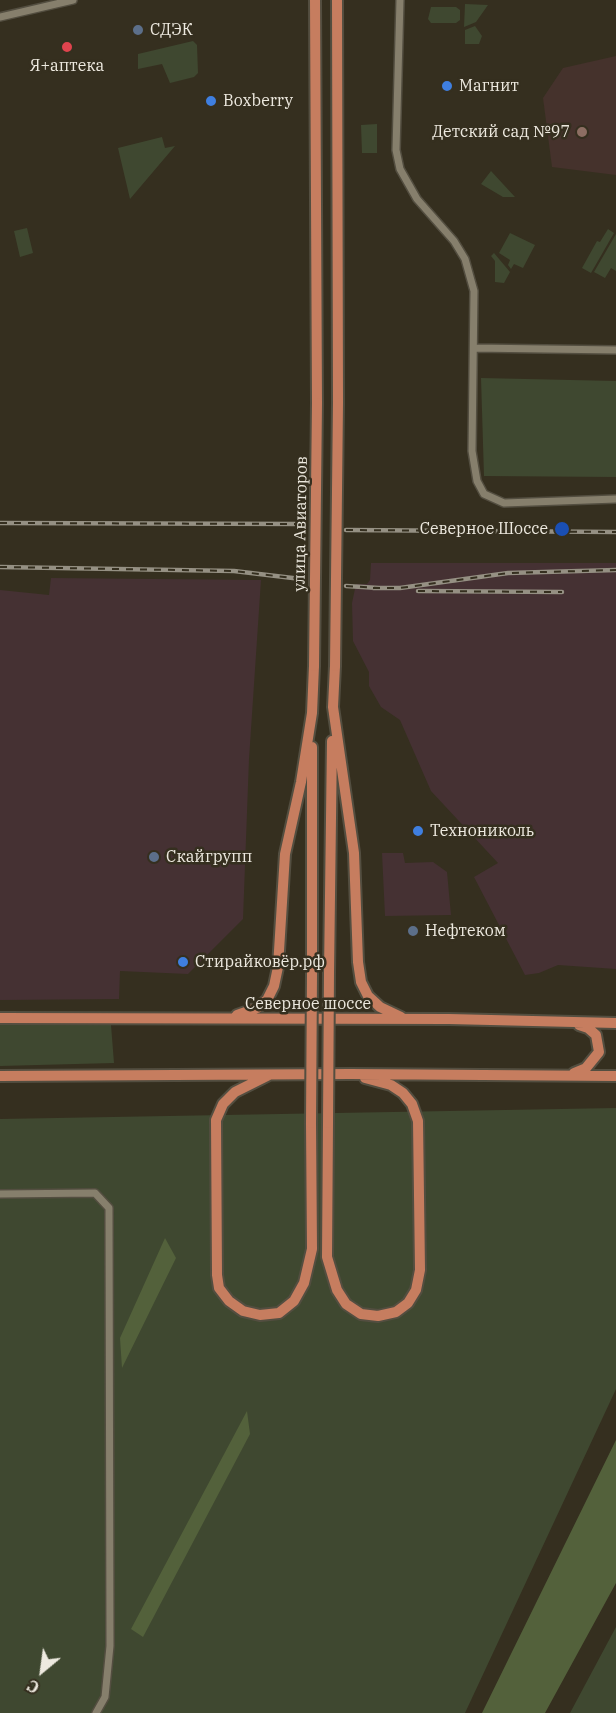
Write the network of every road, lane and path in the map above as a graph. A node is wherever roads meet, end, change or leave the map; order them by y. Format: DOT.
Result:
graph roads {
  1 [pos="73,0"];
  2 [pos="315,0"];
  3 [pos="337,0"];
  4 [pos="400,0"];
  5 [pos="0,17"];
  6 [pos="474,348"];
  7 [pos="616,350"];
  8 [pos="616,499"];
  9 [pos="333,707"];
  10 [pos="312,713"];
  11 [pos="0,1018"];
  12 [pos="228,1018"];
  13 [pos="407,1019"];
  14 [pos="570,1023"];
  15 [pos="616,1023"];
  16 [pos="272,1074"];
  17 [pos="350,1074"];
  18 [pos="571,1074"];
  19 [pos="0,1076"];
  20 [pos="616,1076"];
  21 [pos="0,1194"];
  22 [pos="96,1713"];
  1 -- 5 [label="street"];
  2 -- 10 [label="main road, улица Авиаторов, bridge"];
  3 -- 9 [label="main road, bridge"];
  4 -- 6 [label="street"];
  6 -- 7 [label="street"];
  6 -- 8 [label="street"];
  9 -- 13 [label="main road"];
  9 -- 17 [label="main road, bridge"];
  10 -- 12 [label="main road, улица Авиаторов"];
  10 -- 16 [label="main road, bridge"];
  11 -- 12 [label="main road, Северное шоссе"];
  12 -- 13 [label="main road, Северное шоссе"];
  13 -- 14 [label="main road, Северное шоссе"];
  14 -- 15 [label="main road, Северное шоссе"];
  14 -- 18 [label="main road"];
  16 -- 17 [label="main road"];
  16 -- 19 [label="main road"];
  17 -- 18 [label="main road"];
  18 -- 20 [label="main road"];
  21 -- 22 [label="street"];
}
